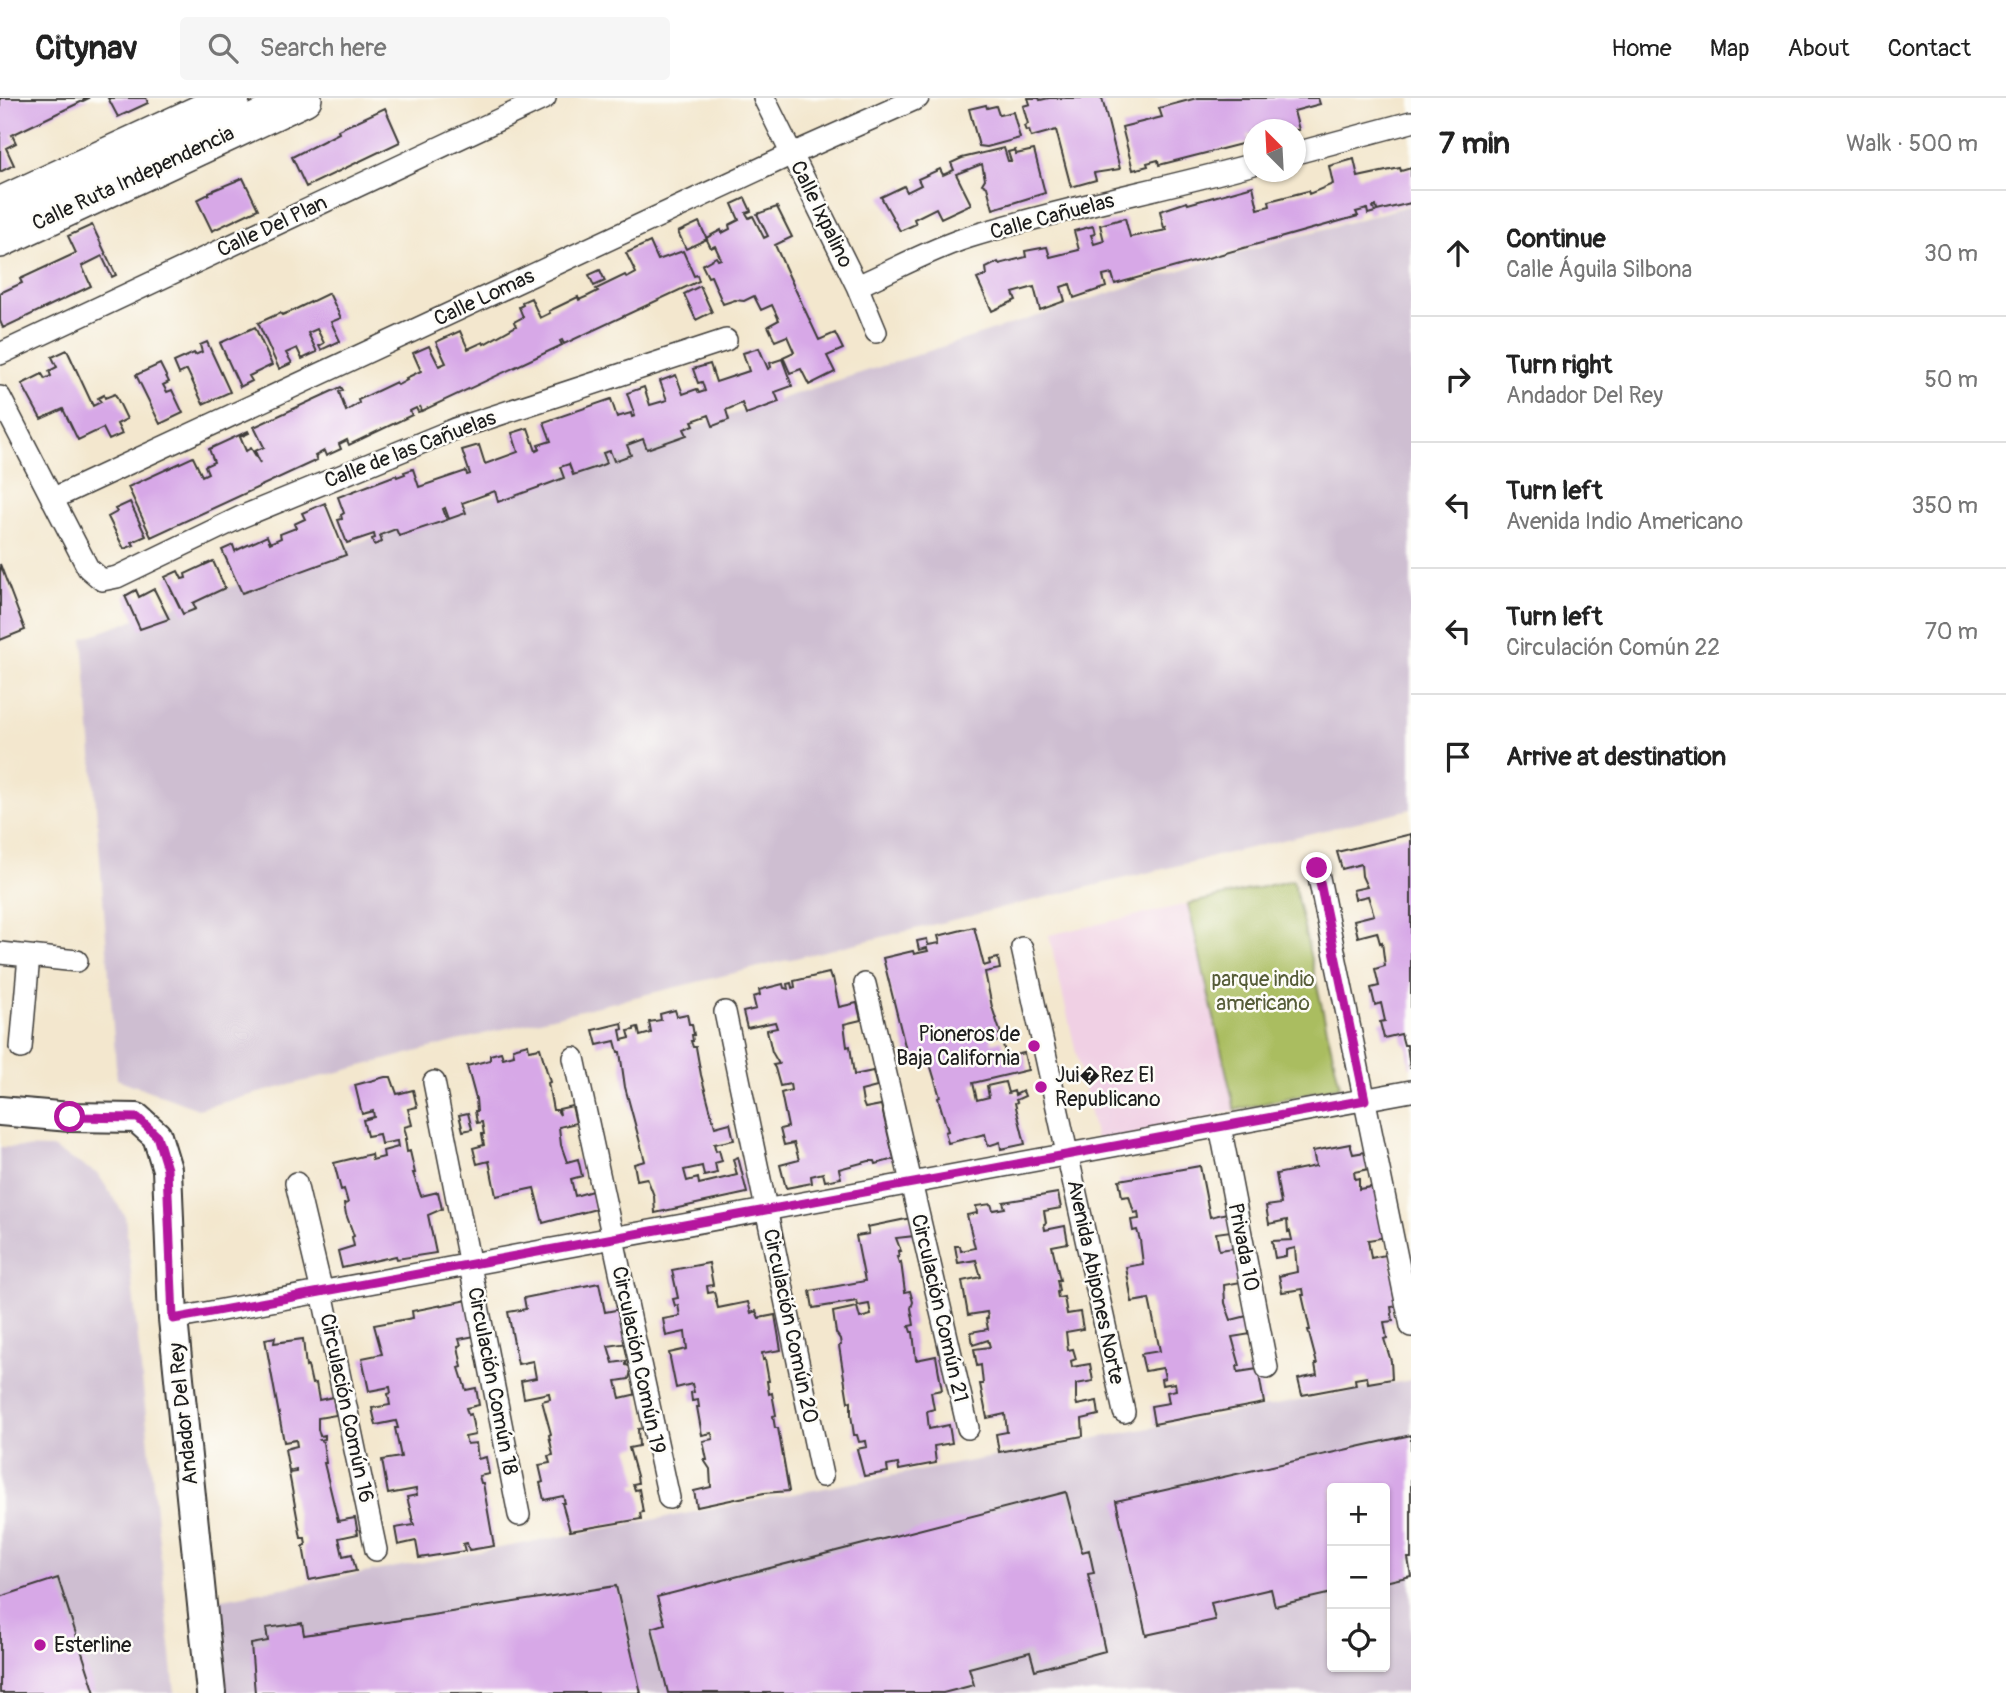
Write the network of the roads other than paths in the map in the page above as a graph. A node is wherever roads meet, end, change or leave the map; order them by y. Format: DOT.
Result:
graph roads {
  1 [pos="232,98"];
  2 [pos="304,98"];
  3 [pos="545,98"];
  4 [pos="764,98"];
  5 [pos="918,98"];
  6 [pos="1411,122"];
  7 [pos="1306,150"];
  8 [pos="792,154"];
  9 [pos="1243,167"];
  10 [pos="0,205"];
  11 [pos="0,240"];
  12 [pos="857,286"];
  13 [pos="876,332"];
  14 [pos="726,340"];
  15 [pos="0,354"];
  16 [pos="0,397"];
  17 [pos="52,499"];
  18 [pos="1317,868"];
  19 [pos="1022,948"];
  20 [pos="0,953"];
  21 [pos="29,956"];
  22 [pos="77,961"];
  23 [pos="865,984"];
  24 [pos="725,1012"];
  25 [pos="21,1048"];
  26 [pos="574,1058"];
  27 [pos="434,1082"];
  28 [pos="1411,1091"];
  29 [pos="1365,1100"];
  30 [pos="0,1111"];
  31 [pos="1220,1126"];
  32 [pos="1068,1154"];
  33 [pos="296,1183"];
  34 [pos="911,1183"];
  35 [pos="767,1210"];
  36 [pos="613,1238"];
  37 [pos="470,1265"];
  38 [pos="322,1292"];
  39 [pos="173,1319"];
  40 [pos="1411,1326"];
  41 [pos="1267,1368"];
  42 [pos="1124,1412"];
  43 [pos="968,1428"];
  44 [pos="822,1476"];
  45 [pos="669,1498"];
  46 [pos="519,1515"];
  47 [pos="376,1550"];
  48 [pos="211,1693"];
  1 -- 10 [label="main road, Calle Ruta Independencia"];
  2 -- 11 [label="main road, Calle Ruta Independencia"];
  3 -- 15 [label="street, Calle Del Plan"];
  4 -- 8 [label="street, Calle Ixpalino"];
  5 -- 8 [label="street, Calle Lomas"];
  6 -- 7 [label="street"];
  8 -- 12 [label="street, Calle Ixpalino"];
  8 -- 17 [label="street, Calle Lomas"];
  9 -- 12 [label="street, Calle Cañuelas"];
  12 -- 13 [label="street, Calle Ixpalino"];
  14 -- 17 [label="street, Calle de las Cañuelas"];
  16 -- 17 [label="street"];
  18 -- 29 [label="street"];
  19 -- 32 [label="street, Avenida Abipones Norte"];
  20 -- 21 [label="street"];
  21 -- 22 [label="street"];
  21 -- 25 [label="street"];
  23 -- 34 [label="street, Circulación Común 21"];
  24 -- 35 [label="street, Circulación Común 20"];
  26 -- 36 [label="street, Circulación Común 19"];
  27 -- 37 [label="street, Circulación Común 18"];
  28 -- 29 [label="street"];
  29 -- 31 [label="street"];
  29 -- 40 [label="street"];
  30 -- 39 [label="street, Andador Del Rey"];
  31 -- 32 [label="street"];
  31 -- 41 [label="street, Privada 10"];
  32 -- 34 [label="street"];
  32 -- 42 [label="street, Avenida Abipones Norte"];
  33 -- 38 [label="street, Circulación Común 16"];
  34 -- 35 [label="street"];
  34 -- 43 [label="street, Circulación Común 21"];
  35 -- 36 [label="street"];
  35 -- 44 [label="street, Circulación Común 20"];
  36 -- 37 [label="street"];
  36 -- 45 [label="street, Circulación Común 19"];
  37 -- 38 [label="street"];
  37 -- 46 [label="street, Circulación Común 18"];
  38 -- 39 [label="street"];
  38 -- 47 [label="street, Circulación Común 16"];
  39 -- 48 [label="street, Andador Del Rey"];
}
